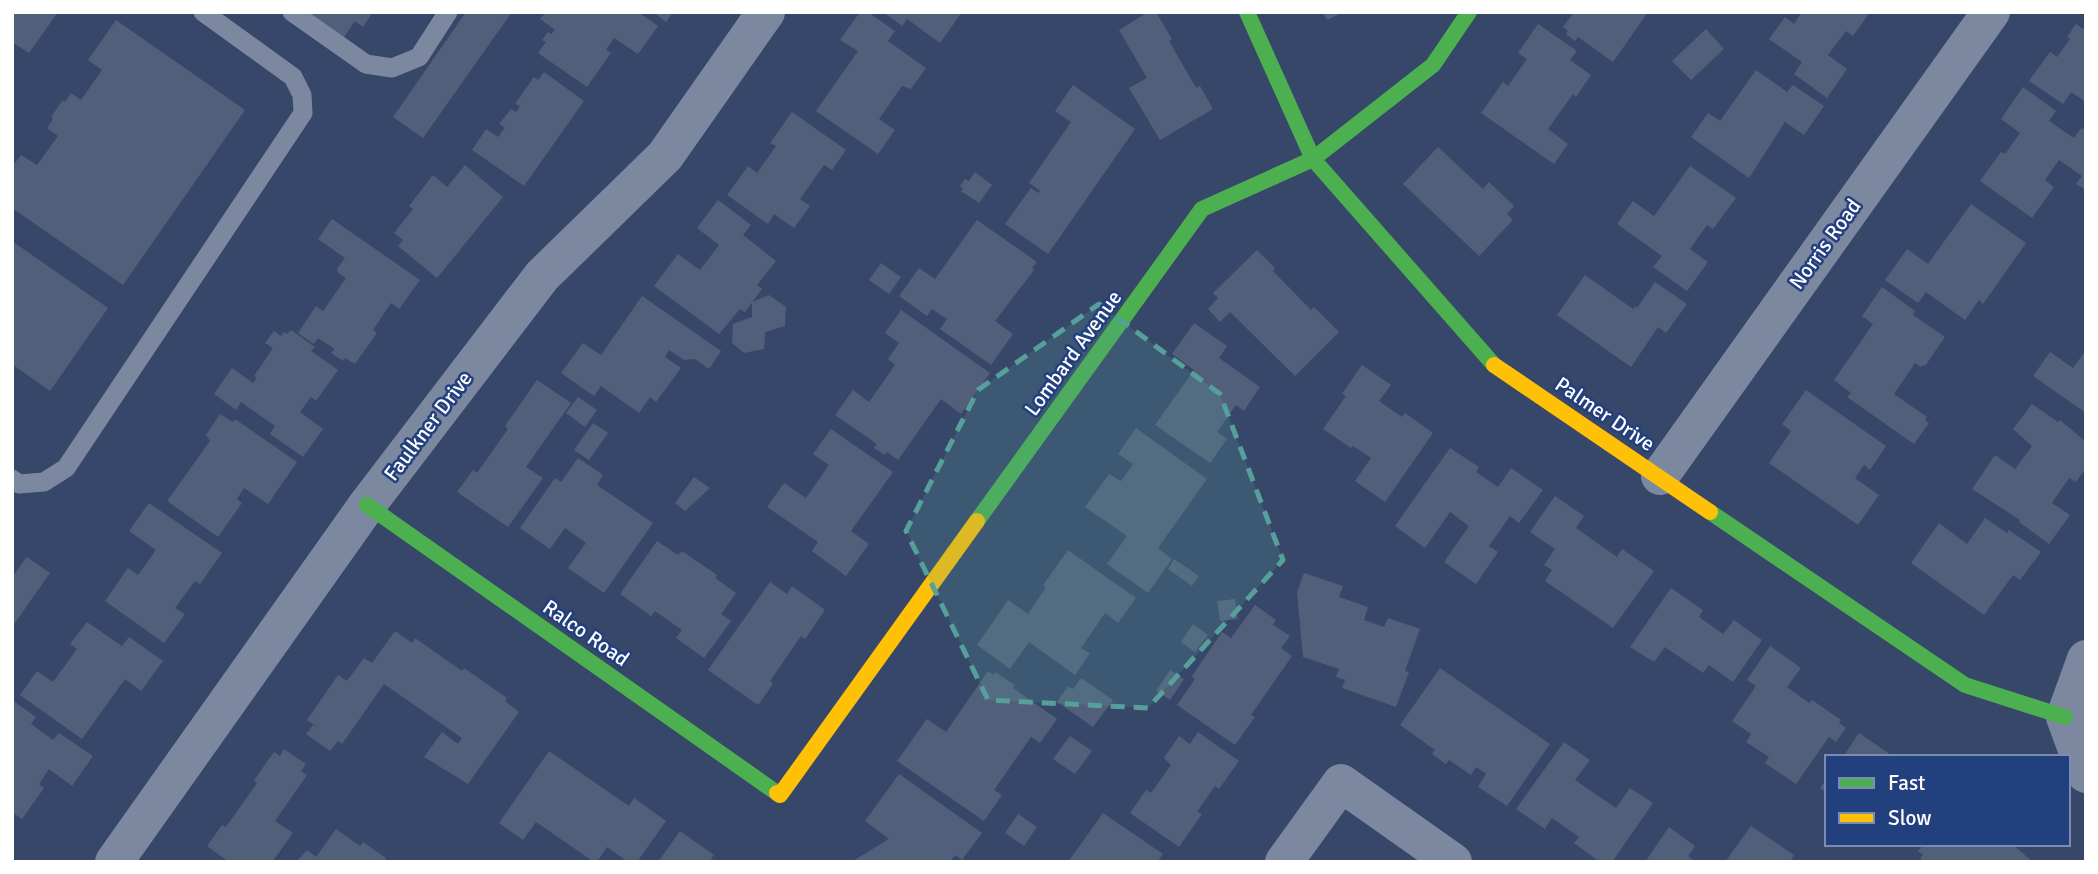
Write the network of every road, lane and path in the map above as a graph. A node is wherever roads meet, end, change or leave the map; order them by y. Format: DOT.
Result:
graph roads {
  1 [pos="202,12"];
  2 [pos="292,12"];
  3 [pos="448,12"];
  4 [pos="766,12"];
  5 [pos="1247,12"];
  6 [pos="1469,12"];
  7 [pos="1991,12"];
  8 [pos="1313,159"];
  9 [pos="1660,476"];
  10 [pos="12,479"];
  11 [pos="368,505"];
  12 [pos="2086,659"];
  13 [pos="2065,718"];
  14 [pos="2086,774"];
  15 [pos="780,795"];
  16 [pos="114,862"];
  17 [pos="1284,862"];
  18 [pos="1453,862"];
  1 -- 10 [label="lane"];
  2 -- 3 [label="lane"];
  4 -- 11 [label="street, Faulkner Drive"];
  5 -- 8 [label="street, Palmer Drive"];
  6 -- 8 [label="street, Lombard Avenue"];
  7 -- 9 [label="street, Norris Road"];
  8 -- 9 [label="street, Palmer Drive"];
  8 -- 15 [label="street, Lombard Avenue"];
  9 -- 13 [label="street, Palmer Drive"];
  11 -- 15 [label="street, Ralco Road"];
  11 -- 16 [label="street, Faulkner Drive"];
  12 -- 13 [label="street"];
  13 -- 14 [label="street"];
  17 -- 18 [label="street"];
}
